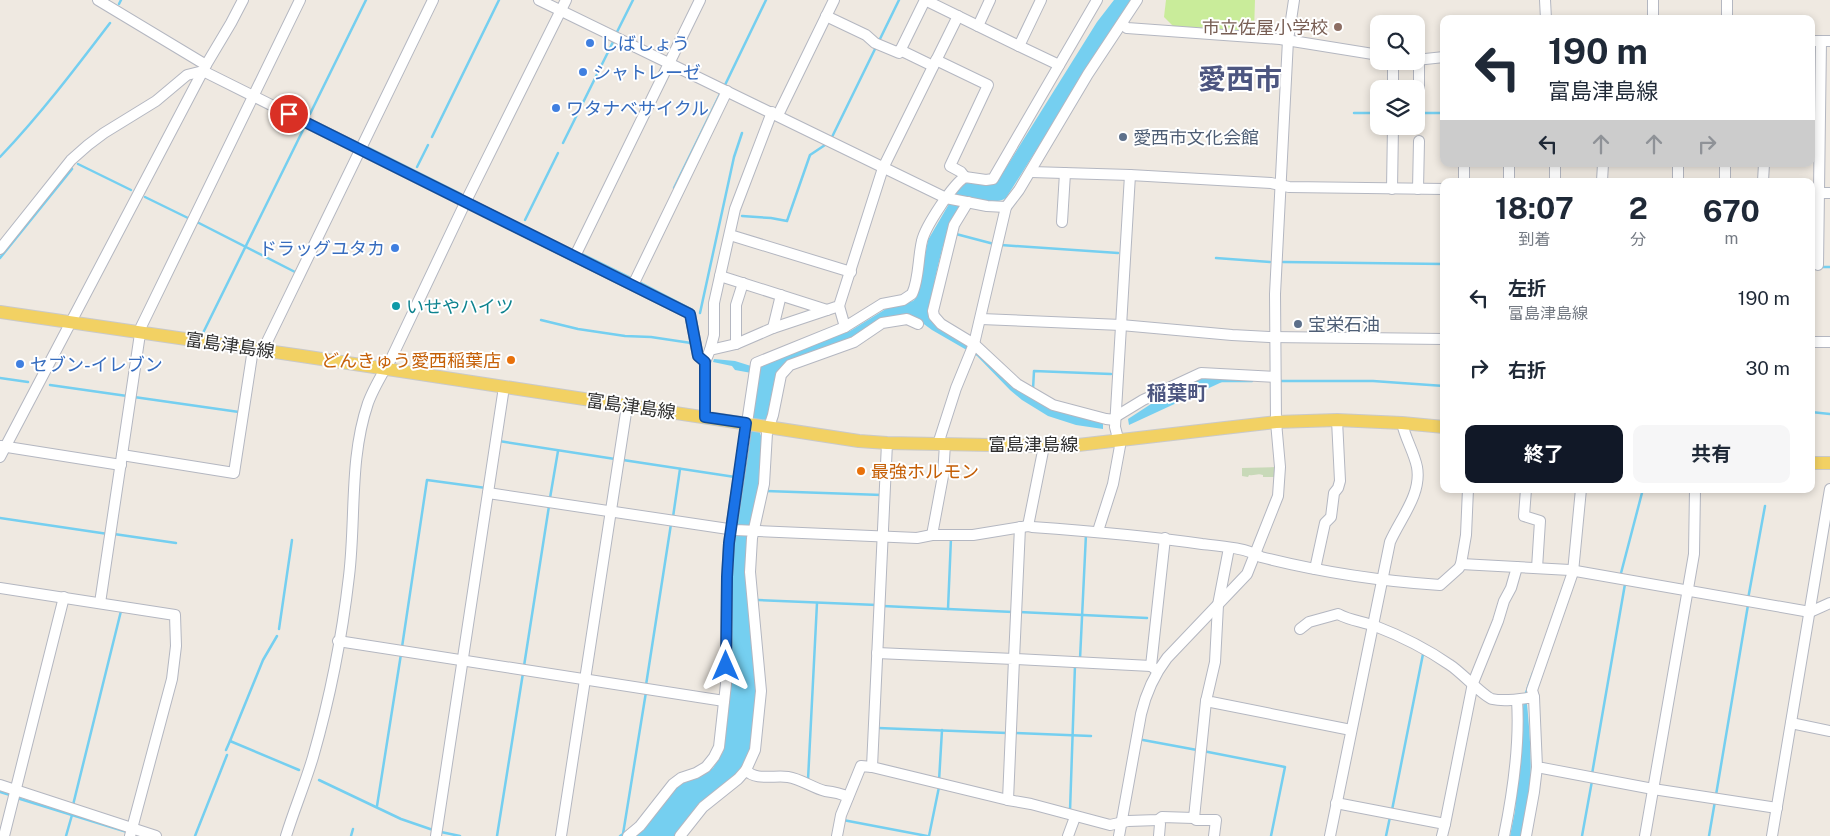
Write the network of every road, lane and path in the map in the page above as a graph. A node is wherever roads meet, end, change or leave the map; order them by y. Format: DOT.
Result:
graph roads {
  1 [pos="98,0"];
  2 [pos="243,0"];
  3 [pos="300,0"];
  4 [pos="433,0"];
  5 [pos="540,0"];
  6 [pos="566,0"];
  7 [pos="700,0"];
  8 [pos="834,0"];
  9 [pos="925,0"];
  10 [pos="990,0"];
  11 [pos="1042,0"];
  12 [pos="1097,0"];
  13 [pos="1137,0"];
  14 [pos="1294,0"];
  15 [pos="1546,0"];
  16 [pos="1653,0"];
  17 [pos="1727,0"];
  18 [pos="936,3"];
  19 [pos="561,11"];
  20 [pos="1546,15"];
  21 [pos="1653,15"];
  22 [pos="1727,15"];
  23 [pos="826,16"];
  24 [pos="958,16"];
  25 [pos="1122,24"];
  26 [pos="978,26"];
  27 [pos="1288,40"];
  28 [pos="1821,41"];
  29 [pos="1019,46"];
  30 [pos="900,50"];
  31 [pos="1370,54"];
  32 [pos="1440,57"];
  33 [pos="1425,59"];
  34 [pos="669,62"];
  35 [pos="935,63"];
  36 [pos="1059,66"];
  37 [pos="205,68"];
  38 [pos="726,91"];
  39 [pos="255,92"];
  40 [pos="775,114"];
  41 [pos="1392,135"];
  42 [pos="1420,141"];
  43 [pos="361,149"];
  44 [pos="883,168"];
  45 [pos="1031,172"];
  46 [pos="1065,173"];
  47 [pos="1130,175"];
  48 [pos="965,177"];
  49 [pos="1280,186"];
  50 [pos="1392,189"];
  51 [pos="1418,189"];
  52 [pos="1440,189"];
  53 [pos="1815,193"];
  54 [pos="1830,193"];
  55 [pos="948,198"];
  56 [pos="466,201"];
  57 [pos="966,202"];
  58 [pos="1006,207"];
  59 [pos="1062,222"];
  60 [pos="730,235"];
  61 [pos="0,248"];
  62 [pos="575,256"];
  63 [pos="1818,265"];
  64 [pos="851,272"];
  65 [pos="720,276"];
  66 [pos="743,283"];
  67 [pos="633,285"];
  68 [pos="781,295"];
  69 [pos="839,306"];
  70 [pos="827,310"];
  71 [pos="0,312"];
  72 [pos="981,319"];
  73 [pos="70,322"];
  74 [pos="918,324"];
  75 [pos="1121,325"];
  76 [pos="845,327"];
  77 [pos="772,328"];
  78 [pos="139,332"];
  79 [pos="1274,337"];
  80 [pos="1440,339"];
  81 [pos="1815,342"];
  82 [pos="1830,342"];
  83 [pos="736,344"];
  84 [pos="973,348"];
  85 [pos="258,350"];
  86 [pos="710,350"];
  87 [pos="705,362"];
  88 [pos="385,369"];
  89 [pos="1275,380"];
  90 [pos="504,387"];
  91 [pos="628,406"];
  92 [pos="705,417"];
  93 [pos="1115,419"];
  94 [pos="1337,420"];
  95 [pos="1276,422"];
  96 [pos="747,423"];
  97 [pos="1402,423"];
  98 [pos="767,427"];
  99 [pos="1440,427"];
  100 [pos="1118,440"];
  101 [pos="887,443"];
  102 [pos="941,444"];
  103 [pos="3,446"];
  104 [pos="1044,446"];
  105 [pos="0,458"];
  106 [pos="122,460"];
  107 [pos="1815,463"];
  108 [pos="1830,464"];
  109 [pos="1830,489"];
  110 [pos="488,493"];
  111 [pos="1468,493"];
  112 [pos="1526,493"];
  113 [pos="1581,493"];
  114 [pos="1695,493"];
  115 [pos="612,511"];
  116 [pos="1024,526"];
  117 [pos="733,530"];
  118 [pos="1098,531"];
  119 [pos="752,532"];
  120 [pos="932,535"];
  121 [pos="883,537"];
  122 [pos="1165,538"];
  123 [pos="1229,548"];
  124 [pos="1255,553"];
  125 [pos="1461,564"];
  126 [pos="1517,567"];
  127 [pos="1537,568"];
  128 [pos="1315,569"];
  129 [pos="1573,572"];
  130 [pos="1382,580"];
  131 [pos="0,588"];
  132 [pos="1687,591"];
  133 [pos="64,597"];
  134 [pos="100,603"];
  135 [pos="1830,603"];
  136 [pos="1218,605"];
  137 [pos="1810,612"];
  138 [pos="1373,625"];
  139 [pos="1300,629"];
  140 [pos="338,641"];
  141 [pos="878,653"];
  142 [pos="1014,659"];
  143 [pos="463,661"];
  144 [pos="1154,668"];
  145 [pos="584,679"];
  146 [pos="1473,683"];
  147 [pos="1526,698"];
  148 [pos="724,701"];
  149 [pos="1206,701"];
  150 [pos="1791,723"];
  151 [pos="1352,730"];
  152 [pos="1830,731"];
  153 [pos="872,767"];
  154 [pos="1537,767"];
  155 [pos="746,770"];
  156 [pos="0,785"];
  157 [pos="1653,789"];
  158 [pos="15,791"];
  159 [pos="848,797"];
  160 [pos="1008,800"];
  161 [pos="1336,803"];
  162 [pos="1776,808"];
  163 [pos="1075,817"];
  164 [pos="1194,818"];
  165 [pos="1158,820"];
  166 [pos="1122,823"];
  167 [pos="1445,824"];
  168 [pos="131,832"];
  169 [pos="4,836"];
  170 [pos="156,836"];
  171 [pos="286,836"];
  172 [pos="436,836"];
  173 [pos="561,836"];
  174 [pos="628,836"];
  175 [pos="680,836"];
  176 [pos="837,836"];
  177 [pos="1068,836"];
  178 [pos="1119,836"];
  179 [pos="1159,836"];
  180 [pos="1214,836"];
  181 [pos="1330,836"];
  182 [pos="1442,836"];
  183 [pos="1504,836"];
  184 [pos="1526,836"];
  185 [pos="1645,836"];
  186 [pos="1772,836"];
  1 -- 37 [label="street"];
  2 -- 37 [label="street"];
  3 -- 39 [label="street"];
  4 -- 43 [label="street"];
  5 -- 19 [label="street"];
  6 -- 19 [label="street"];
  7 -- 34 [label="street"];
  8 -- 23 [label="street"];
  9 -- 18 [label="street"];
  9 -- 30 [label="street"];
  10 -- 26 [label="street"];
  11 -- 29 [label="street"];
  12 -- 36 [label="street"];
  13 -- 25 [label="street"];
  14 -- 27 [label="street"];
  15 -- 20 [label="street"];
  16 -- 21 [label="street"];
  17 -- 22 [label="street"];
  18 -- 24 [label="street"];
  19 -- 34 [label="street"];
  19 -- 56 [label="street"];
  23 -- 30 [label="street"];
  23 -- 40 [label="street"];
  24 -- 26 [label="street"];
  24 -- 35 [label="street"];
  25 -- 27 [label="street"];
  25 -- 45 [label="street"];
  26 -- 29 [label="street"];
  27 -- 31 [label="street"];
  27 -- 49 [label="street"];
  28 -- 53 [label="street"];
  29 -- 36 [label="street"];
  30 -- 35 [label="street"];
  32 -- 33 [label="street"];
  34 -- 38 [label="street"];
  34 -- 62 [label="street"];
  35 -- 44 [label="street"];
  35 -- 48 [label="street"];
  36 -- 48 [label="street"];
  37 -- 39 [label="street"];
  37 -- 61 [label="street"];
  37 -- 73 [label="street"];
  38 -- 40 [label="street"];
  38 -- 67 [label="street"];
  39 -- 43 [label="street"];
  39 -- 78 [label="street"];
  40 -- 44 [label="street"];
  40 -- 60 [label="street"];
  41 -- 50 [label="street"];
  42 -- 51 [label="street"];
  43 -- 56 [label="street"];
  43 -- 85 [label="street"];
  44 -- 55 [label="street"];
  44 -- 64 [label="street"];
  45 -- 46 [label="street"];
  45 -- 58 [label="street"];
  46 -- 47 [label="street"];
  46 -- 59 [label="street"];
  47 -- 49 [label="street"];
  47 -- 75 [label="street"];
  48 -- 55 [label="street"];
  49 -- 50 [label="street"];
  49 -- 79 [label="street"];
  50 -- 51 [label="street"];
  51 -- 52 [label="street"];
  53 -- 54 [label="street"];
  53 -- 63 [label="street"];
  55 -- 57 [label="street"];
  55 -- 76 [label="street"];
  56 -- 62 [label="street"];
  56 -- 88 [label="street"];
  57 -- 58 [label="street"];
  57 -- 84 [label="street"];
  58 -- 72 [label="street"];
  60 -- 64 [label="street"];
  60 -- 65 [label="street"];
  62 -- 67 [label="street"];
  64 -- 69 [label="street"];
  65 -- 66 [label="street"];
  65 -- 86 [label="street"];
  66 -- 68 [label="street"];
  66 -- 83 [label="street"];
  67 -- 87 [label="street"];
  68 -- 70 [label="street"];
  68 -- 77 [label="street"];
  69 -- 70 [label="street"];
  69 -- 76 [label="street"];
  70 -- 77 [label="street"];
  71 -- 73 [label="main road, 富島津島線"];
  72 -- 75 [label="street"];
  72 -- 84 [label="street"];
  73 -- 78 [label="main road, 富島津島線"];
  73 -- 103 [label="street"];
  74 -- 98 [label="street"];
  75 -- 79 [label="street"];
  75 -- 93 [label="street"];
  76 -- 96 [label="street"];
  77 -- 83 [label="street"];
  78 -- 85 [label="main road, 富島津島線"];
  78 -- 106 [label="street"];
  79 -- 80 [label="street"];
  79 -- 89 [label="street"];
  81 -- 82 [label="street"];
  83 -- 86 [label="street"];
  84 -- 93 [label="street"];
  84 -- 102 [label="street"];
  85 -- 88 [label="main road, 富島津島線"];
  85 -- 106 [label="street"];
  86 -- 87 [label="street"];
  87 -- 92 [label="street"];
  88 -- 90 [label="main road, 富島津島線"];
  88 -- 140 [label="street"];
  89 -- 93 [label="street"];
  89 -- 95 [label="street"];
  90 -- 91 [label="main road, 富島津島線"];
  90 -- 110 [label="street"];
  91 -- 92 [label="main road, 富島津島線"];
  91 -- 115 [label="street"];
  92 -- 96 [label="main road, 富島津島線"];
  93 -- 100 [label="street"];
  94 -- 95 [label="main road, 富島津島線"];
  94 -- 97 [label="main road, 富島津島線"];
  94 -- 128 [label="street"];
  95 -- 100 [label="main road, 富島津島線"];
  95 -- 124 [label="street"];
  96 -- 98 [label="main road, 富島津島線"];
  96 -- 117 [label="street"];
  97 -- 99 [label="main road, 富島津島線"];
  97 -- 130 [label="street"];
  98 -- 101 [label="main road, 富島津島線"];
  98 -- 119 [label="street"];
  100 -- 104 [label="main road, 富島津島線"];
  100 -- 118 [label="street"];
  101 -- 102 [label="main road, 富島津島線"];
  101 -- 121 [label="street"];
  102 -- 104 [label="main road, 富島津島線"];
  102 -- 120 [label="street"];
  103 -- 105 [label="street"];
  103 -- 106 [label="street"];
  104 -- 116 [label="street"];
  106 -- 134 [label="street"];
  107 -- 108 [label="main road"];
  109 -- 137 [label="street"];
  110 -- 115 [label="street"];
  110 -- 143 [label="street"];
  111 -- 125 [label="street"];
  112 -- 127 [label="street"];
  113 -- 129 [label="street"];
  114 -- 132 [label="street"];
  115 -- 117 [label="street"];
  115 -- 145 [label="street"];
  116 -- 118 [label="street"];
  116 -- 120 [label="street"];
  116 -- 142 [label="street"];
  117 -- 119 [label="street"];
  117 -- 148 [label="street"];
  118 -- 122 [label="street"];
  119 -- 121 [label="street"];
  119 -- 155 [label="street"];
  120 -- 121 [label="street"];
  121 -- 141 [label="street"];
  122 -- 123 [label="street"];
  122 -- 144 [label="street"];
  123 -- 124 [label="street"];
  123 -- 136 [label="street"];
  124 -- 128 [label="street"];
  124 -- 136 [label="street"];
  125 -- 126 [label="street"];
  125 -- 130 [label="street"];
  126 -- 127 [label="street"];
  126 -- 146 [label="street"];
  127 -- 129 [label="street"];
  128 -- 130 [label="street"];
  129 -- 132 [label="street"];
  129 -- 147 [label="street"];
  130 -- 138 [label="street"];
  131 -- 133 [label="street"];
  132 -- 137 [label="street"];
  132 -- 157 [label="street"];
  133 -- 134 [label="street"];
  133 -- 158 [label="street"];
  134 -- 168 [label="street"];
  135 -- 137 [label="street"];
  136 -- 144 [label="street"];
  136 -- 149 [label="street"];
  137 -- 150 [label="street"];
  138 -- 139 [label="street"];
  138 -- 146 [label="street"];
  138 -- 151 [label="street"];
  140 -- 143 [label="street"];
  140 -- 171 [label="street"];
  141 -- 142 [label="street"];
  141 -- 153 [label="street"];
  142 -- 144 [label="street"];
  142 -- 160 [label="street"];
  143 -- 145 [label="street"];
  143 -- 172 [label="street"];
  144 -- 166 [label="street"];
  145 -- 148 [label="street"];
  145 -- 173 [label="street"];
  146 -- 147 [label="street"];
  146 -- 167 [label="street"];
  147 -- 154 [label="street"];
  147 -- 183 [label="street"];
  148 -- 174 [label="street"];
  149 -- 151 [label="street"];
  149 -- 164 [label="street"];
  150 -- 152 [label="street"];
  150 -- 162 [label="street"];
  151 -- 161 [label="street"];
  153 -- 159 [label="street"];
  153 -- 160 [label="street"];
  154 -- 157 [label="street"];
  154 -- 184 [label="street"];
  155 -- 159 [label="street"];
  155 -- 175 [label="street"];
  156 -- 158 [label="street"];
  157 -- 162 [label="street"];
  157 -- 185 [label="street"];
  158 -- 168 [label="street"];
  158 -- 169 [label="street"];
  159 -- 176 [label="street"];
  160 -- 163 [label="street"];
  161 -- 167 [label="street"];
  161 -- 181 [label="street"];
  162 -- 186 [label="street"];
  163 -- 166 [label="street"];
  163 -- 177 [label="street"];
  164 -- 165 [label="street"];
  164 -- 180 [label="street"];
  165 -- 166 [label="street"];
  165 -- 179 [label="street"];
  166 -- 178 [label="street"];
  167 -- 182 [label="street"];
  168 -- 170 [label="street"];
}
